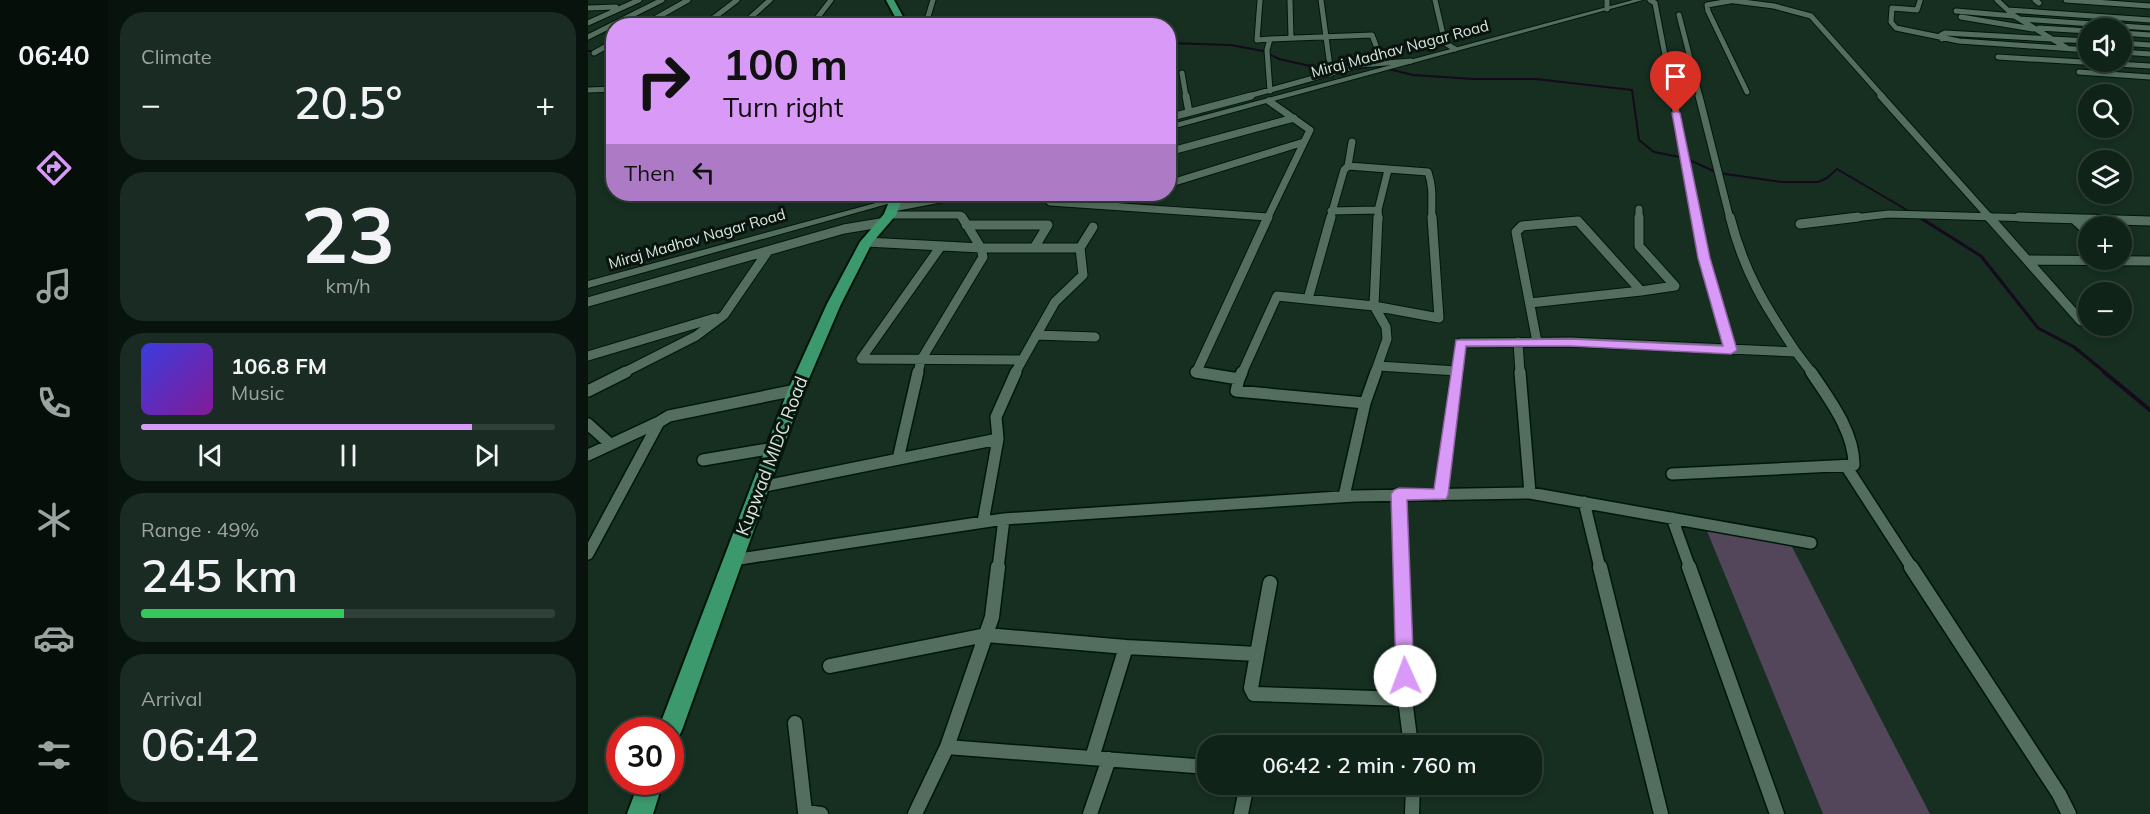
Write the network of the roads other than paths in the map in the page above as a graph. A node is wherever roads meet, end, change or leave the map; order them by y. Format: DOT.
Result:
graph roads {
  1 [pos="639,0"];
  2 [pos="662,0"];
  3 [pos="688,0"];
  4 [pos="737,0"];
  5 [pos="770,0"];
  6 [pos="831,0"];
  7 [pos="890,0"];
  8 [pos="933,0"];
  9 [pos="1260,0"];
  10 [pos="1290,0"];
  11 [pos="1321,0"];
  12 [pos="1435,0"];
  13 [pos="1640,0"];
  14 [pos="1650,0"];
  15 [pos="1914,0"];
  16 [pos="1919,0"];
  17 [pos="1997,0"];
  18 [pos="2066,0"];
  19 [pos="2073,0"];
  20 [pos="1728,1"];
  21 [pos="2114,2"];
  22 [pos="1607,4"];
  23 [pos="2150,6"];
  24 [pos="588,8"];
  25 [pos="623,8"];
  26 [pos="2007,10"];
  27 [pos="1679,15"];
  28 [pos="588,17"];
  29 [pos="601,17"];
  30 [pos="1961,17"];
  31 [pos="2017,17"];
  32 [pos="626,18"];
  33 [pos="656,18"];
  34 [pos="713,18"];
  35 [pos="750,18"];
  36 [pos="817,18"];
  37 [pos="900,18"];
  38 [pos="928,18"];
  39 [pos="2137,19"];
  40 [pos="2150,20"];
  41 [pos="588,24"];
  42 [pos="606,26"];
  43 [pos="606,28"];
  44 [pos="2036,28"];
  45 [pos="2150,28"];
  46 [pos="2078,30"];
  47 [pos="2132,34"];
  48 [pos="2150,35"];
  49 [pos="1327,36"];
  50 [pos="588,37"];
  51 [pos="1290,38"];
  52 [pos="1270,39"];
  53 [pos="1942,39"];
  54 [pos="2052,39"];
  55 [pos="2078,40"];
  56 [pos="2132,44"];
  57 [pos="2150,45"];
  58 [pos="606,46"];
  59 [pos="2067,48"];
  60 [pos="2078,49"];
  61 [pos="1455,50"];
  62 [pos="594,53"];
  63 [pos="2132,53"];
  64 [pos="2150,54"];
  65 [pos="1998,57"];
  66 [pos="1382,61"];
  67 [pos="1411,61"];
  68 [pos="2150,66"];
  69 [pos="2079,72"];
  70 [pos="1182,73"];
  71 [pos="1331,74"];
  72 [pos="2150,77"];
  73 [pos="606,89"];
  74 [pos="588,90"];
  75 [pos="1270,91"];
  76 [pos="1747,92"];
  77 [pos="1269,100"];
  78 [pos="1190,112"];
  79 [pos="1176,116"];
  80 [pos="1294,118"];
  81 [pos="1176,126"];
  82 [pos="1304,142"];
  83 [pos="1353,142"];
  84 [pos="1176,150"];
  85 [pos="1348,166"];
  86 [pos="1388,170"];
  87 [pos="1176,182"];
  88 [pos="904,201"];
  89 [pos="928,201"];
  90 [pos="1049,201"];
  91 [pos="1114,201"];
  92 [pos="1101,205"];
  93 [pos="891,208"];
  94 [pos="1639,209"];
  95 [pos="1378,210"];
  96 [pos="1331,211"];
  97 [pos="1268,217"];
  98 [pos="1991,218"];
  99 [pos="2075,220"];
  100 [pos="2150,221"];
  101 [pos="2078,223"];
  102 [pos="1800,224"];
  103 [pos="966,225"];
  104 [pos="1093,227"];
  105 [pos="866,242"];
  106 [pos="941,246"];
  107 [pos="981,248"];
  108 [pos="1034,248"];
  109 [pos="1080,248"];
  110 [pos="768,251"];
  111 [pos="2027,260"];
  112 [pos="2150,261"];
  113 [pos="588,285"];
  114 [pos="1641,291"];
  115 [pos="1308,299"];
  116 [pos="588,302"];
  117 [pos="1530,303"];
  118 [pos="1374,306"];
  119 [pos="724,315"];
  120 [pos="2078,318"];
  121 [pos="1036,335"];
  122 [pos="1095,337"];
  123 [pos="1518,342"];
  124 [pos="1537,342"];
  125 [pos="1731,350"];
  126 [pos="1796,352"];
  127 [pos="588,356"];
  128 [pos="921,360"];
  129 [pos="1021,360"];
  130 [pos="1378,366"];
  131 [pos="1457,371"];
  132 [pos="1239,379"];
  133 [pos="796,390"];
  134 [pos="588,391"];
  135 [pos="1365,403"];
  136 [pos="659,422"];
  137 [pos="588,424"];
  138 [pos="998,439"];
  139 [pos="609,443"];
  140 [pos="774,448"];
  141 [pos="588,455"];
  142 [pos="898,459"];
  143 [pos="703,460"];
  144 [pos="1846,466"];
  145 [pos="1672,474"];
  146 [pos="760,487"];
  147 [pos="1530,493"];
  148 [pos="1399,494"];
  149 [pos="1440,495"];
  150 [pos="1344,496"];
  151 [pos="1584,502"];
  152 [pos="1672,518"];
  153 [pos="1004,519"];
  154 [pos="983,522"];
  155 [pos="1811,543"];
  156 [pos="588,552"];
  157 [pos="733,560"];
  158 [pos="1270,583"];
  159 [pos="986,635"];
  160 [pos="1126,647"];
  161 [pos="1257,654"];
  162 [pos="830,666"];
  163 [pos="1405,699"];
  164 [pos="675,717"];
  165 [pos="795,723"];
  166 [pos="1410,735"];
  167 [pos="947,747"];
  168 [pos="1092,758"];
  169 [pos="1109,759"];
  170 [pos="1197,766"];
  171 [pos="647,795"];
  172 [pos="1245,795"];
  173 [pos="1413,795"];
  174 [pos="640,814"];
  175 [pos="821,814"];
  176 [pos="915,814"];
  177 [pos="1090,814"];
  178 [pos="1241,814"];
  179 [pos="1412,814"];
  180 [pos="1661,814"];
  181 [pos="1777,814"];
  182 [pos="2069,814"];
  1 -- 25 [label="street"];
  2 -- 32 [label="street"];
  3 -- 33 [label="street"];
  4 -- 34 [label="street"];
  5 -- 35 [label="street"];
  6 -- 36 [label="street"];
  7 -- 37 [label="main road"];
  8 -- 38 [label="street"];
  9 -- 52 [label="street"];
  10 -- 51 [label="street"];
  11 -- 49 [label="street"];
  12 -- 61 [label="street"];
  13 -- 22 [label="street, Miraj Madhav Nagar Road"];
  14 -- 125 [label="street"];
  15 -- 16 [label="street"];
  16 -- 53 [label="street"];
  17 -- 26 [label="street"];
  18 -- 19 [label="street"];
  19 -- 21 [label="street"];
  20 -- 76 [label="street"];
  20 -- 98 [label="street"];
  21 -- 23 [label="street"];
  21 -- 39 [label="street"];
  22 -- 61 [label="street, Miraj Madhav Nagar Road"];
  24 -- 25 [label="street"];
  25 -- 29 [label="street"];
  26 -- 31 [label="street"];
  26 -- 31 [label="street"];
  26 -- 39 [label="street"];
  27 -- 126 [label="street"];
  28 -- 29 [label="street"];
  29 -- 41 [label="street"];
  30 -- 44 [label="street"];
  31 -- 44 [label="street"];
  31 -- 45 [label="street"];
  39 -- 40 [label="street"];
  41 -- 42 [label="street"];
  43 -- 50 [label="street"];
  44 -- 46 [label="street"];
  44 -- 54 [label="street"];
  47 -- 48 [label="street"];
  49 -- 51 [label="street"];
  49 -- 66 [label="street"];
  49 -- 71 [label="street"];
  51 -- 52 [label="street"];
  52 -- 75 [label="street"];
  53 -- 54 [label="street"];
  53 -- 59 [label="street"];
  54 -- 55 [label="street"];
  54 -- 59 [label="street"];
  56 -- 57 [label="street"];
  58 -- 62 [label="street"];
  59 -- 60 [label="street"];
  61 -- 67 [label="street, Miraj Madhav Nagar Road"];
  63 -- 64 [label="street"];
  65 -- 68 [label="street"];
  66 -- 67 [label="street"];
  66 -- 71 [label="street"];
  67 -- 77 [label="street, Miraj Madhav Nagar Road"];
  69 -- 72 [label="street"];
  70 -- 78 [label="street"];
  71 -- 75 [label="street"];
  73 -- 74 [label="street"];
  75 -- 78 [label="street"];
  77 -- 80 [label="street"];
  77 -- 81 [label="street, Miraj Madhav Nagar Road"];
  78 -- 79 [label="street"];
  80 -- 82 [label="street"];
  80 -- 84 [label="street"];
  82 -- 87 [label="street"];
  82 -- 97 [label="street"];
  83 -- 85 [label="street"];
  85 -- 86 [label="street"];
  85 -- 96 [label="street"];
  86 -- 95 [label="street"];
  86 -- 118 [label="street"];
  88 -- 93 [label="street, Miraj Madhav Nagar Road"];
  89 -- 93 [label="street"];
  90 -- 92 [label="street"];
  91 -- 92 [label="street"];
  92 -- 97 [label="street"];
  93 -- 103 [label="street"];
  93 -- 105 [label="main road, Kupwad MIDC Road"];
  93 -- 110 [label="street"];
  93 -- 113 [label="street, Miraj Madhav Nagar Road"];
  94 -- 114 [label="street"];
  95 -- 96 [label="street"];
  95 -- 118 [label="street"];
  96 -- 115 [label="street"];
  97 -- 132 [label="street"];
  98 -- 99 [label="street"];
  98 -- 102 [label="street"];
  98 -- 111 [label="street"];
  99 -- 100 [label="street"];
  99 -- 101 [label="street"];
  103 -- 107 [label="street"];
  103 -- 108 [label="street"];
  104 -- 109 [label="street"];
  105 -- 106 [label="street"];
  105 -- 133 [label="main road, Kupwad MIDC Road"];
  106 -- 107 [label="street"];
  106 -- 128 [label="street"];
  107 -- 108 [label="street"];
  107 -- 128 [label="street"];
  108 -- 109 [label="street"];
  109 -- 121 [label="street"];
  110 -- 116 [label="street"];
  110 -- 119 [label="street"];
  111 -- 112 [label="street"];
  111 -- 120 [label="street"];
  114 -- 117 [label="street"];
  114 -- 117 [label="street"];
  115 -- 118 [label="street"];
  115 -- 132 [label="street"];
  117 -- 124 [label="street"];
  118 -- 130 [label="street"];
  119 -- 127 [label="street"];
  119 -- 134 [label="street"];
  121 -- 122 [label="street"];
  121 -- 129 [label="street"];
  123 -- 124 [label="street"];
  123 -- 131 [label="street"];
  123 -- 147 [label="street"];
  124 -- 125 [label="street"];
  125 -- 126 [label="street"];
  126 -- 144 [label="street"];
  128 -- 129 [label="street"];
  128 -- 142 [label="street"];
  129 -- 138 [label="street"];
  130 -- 131 [label="street"];
  130 -- 135 [label="street"];
  131 -- 149 [label="street"];
  132 -- 135 [label="street"];
  133 -- 136 [label="street"];
  133 -- 140 [label="main road, Kupwad MIDC Road"];
  135 -- 150 [label="street"];
  136 -- 139 [label="street"];
  136 -- 156 [label="street"];
  137 -- 139 [label="street"];
  138 -- 142 [label="street"];
  138 -- 154 [label="street"];
  139 -- 141 [label="street"];
  140 -- 143 [label="street"];
  140 -- 146 [label="main road, Kupwad MIDC Road"];
  142 -- 146 [label="street"];
  144 -- 145 [label="street"];
  144 -- 182 [label="street"];
  146 -- 157 [label="main road, Kupwad MIDC Road"];
  147 -- 149 [label="street"];
  147 -- 151 [label="street"];
  148 -- 149 [label="street"];
  148 -- 150 [label="street"];
  148 -- 163 [label="street"];
  150 -- 153 [label="street"];
  151 -- 152 [label="street"];
  151 -- 180 [label="street"];
  152 -- 155 [label="street"];
  152 -- 181 [label="street"];
  153 -- 154 [label="street"];
  153 -- 159 [label="street"];
  154 -- 157 [label="street"];
  157 -- 164 [label="main road, Kupwad MIDC Road"];
  158 -- 161 [label="street"];
  159 -- 160 [label="street"];
  159 -- 162 [label="street"];
  159 -- 167 [label="street"];
  160 -- 161 [label="street"];
  160 -- 168 [label="street"];
  161 -- 163 [label="street"];
  163 -- 166 [label="street"];
  165 -- 175 [label="street"];
  167 -- 168 [label="street"];
  167 -- 176 [label="street"];
  168 -- 169 [label="street"];
  169 -- 170 [label="street"];
  169 -- 177 [label="street"];
  171 -- 174 [label="main road"];
  172 -- 178 [label="street"];
  173 -- 179 [label="street"];
}
